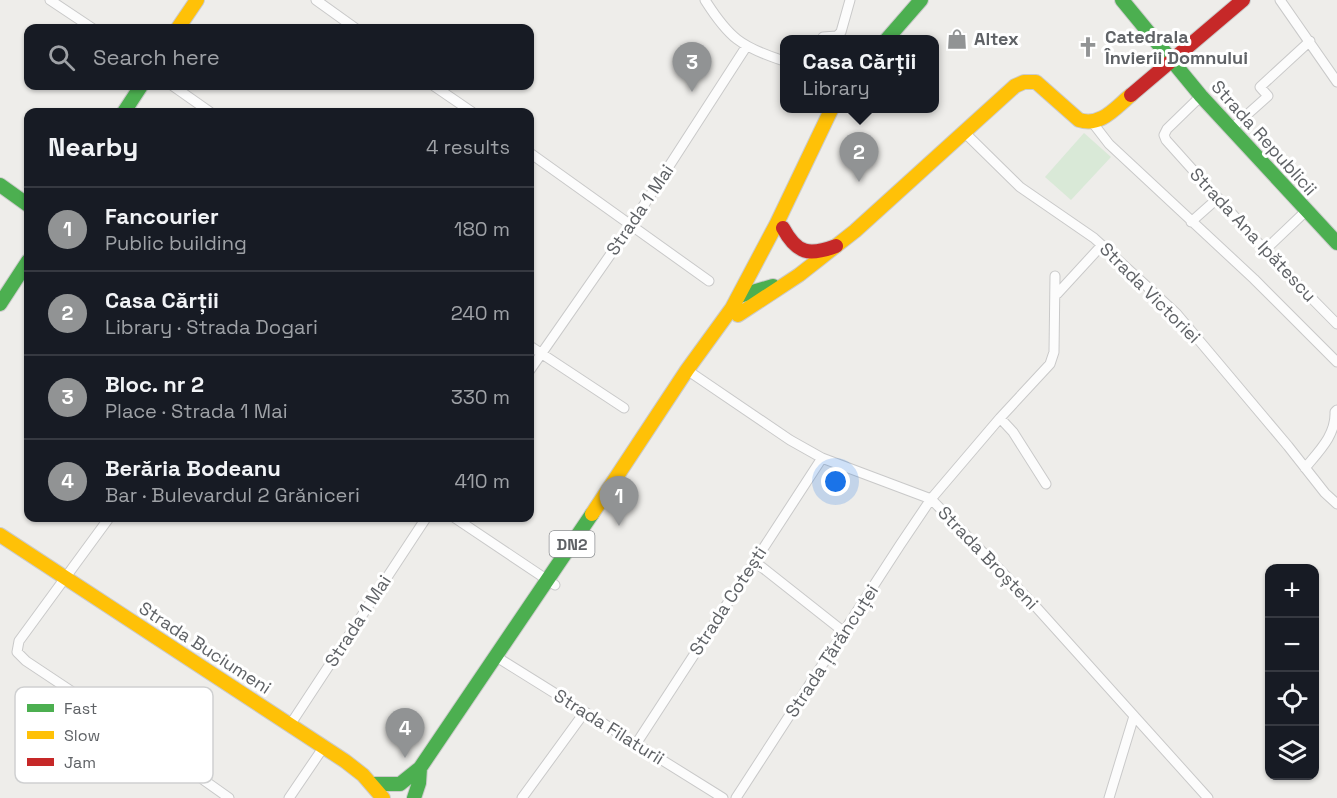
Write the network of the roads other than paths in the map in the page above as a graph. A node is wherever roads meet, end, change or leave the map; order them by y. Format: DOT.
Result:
graph roads {
  1 [pos="51,0"];
  2 [pos="197,0"];
  3 [pos="316,0"];
  4 [pos="705,0"];
  5 [pos="850,0"];
  6 [pos="911,0"];
  7 [pos="921,0"];
  8 [pos="1122,0"];
  9 [pos="1243,0"];
  10 [pos="1281,0"];
  11 [pos="86,24"];
  12 [pos="181,24"];
  13 [pos="349,24"];
  14 [pos="838,35"];
  15 [pos="880,35"];
  16 [pos="890,35"];
  17 [pos="1311,41"];
  18 [pos="746,46"];
  19 [pos="780,59"];
  20 [pos="1172,62"];
  21 [pos="1337,82"];
  22 [pos="138,90"];
  23 [pos="179,90"];
  24 [pos="440,90"];
  25 [pos="1201,96"];
  26 [pos="127,108"];
  27 [pos="204,108"];
  28 [pos="466,108"];
  29 [pos="830,113"];
  30 [pos="839,113"];
  31 [pos="1092,122"];
  32 [pos="1231,129"];
  33 [pos="964,132"];
  34 [pos="534,156"];
  35 [pos="0,185"];
  36 [pos="1218,198"];
  37 [pos="24,202"];
  38 [pos="1306,212"];
  39 [pos="1191,222"];
  40 [pos="631,225"];
  41 [pos="783,228"];
  42 [pos="1337,243"];
  43 [pos="1102,244"];
  44 [pos="836,246"];
  45 [pos="1265,250"];
  46 [pos="24,267"];
  47 [pos="1055,276"];
  48 [pos="709,282"];
  49 [pos="787,282"];
  50 [pos="1057,294"];
  51 [pos="740,303"];
  52 [pos="0,304"];
  53 [pos="1337,324"];
  54 [pos="534,349"];
  55 [pos="541,354"];
  56 [pos="1337,362"];
  57 [pos="534,364"];
  58 [pos="691,373"];
  59 [pos="624,408"];
  60 [pos="1337,410"];
  61 [pos="1000,418"];
  62 [pos="822,458"];
  63 [pos="1305,468"];
  64 [pos="1046,484"];
  65 [pos="930,502"];
  66 [pos="1337,504"];
  67 [pos="106,522"];
  68 [pos="423,522"];
  69 [pos="461,522"];
  70 [pos="0,535"];
  71 [pos="754,561"];
  72 [pos="66,579"];
  73 [pos="551,583"];
  74 [pos="844,633"];
  75 [pos="499,658"];
  76 [pos="66,687"];
  77 [pos="584,713"];
  78 [pos="1134,716"];
  79 [pos="290,725"];
  80 [pos="636,744"];
  81 [pos="323,747"];
  82 [pos="420,768"];
  83 [pos="209,783"];
  84 [pos="419,783"];
  85 [pos="372,784"];
  86 [pos="229,798"];
  87 [pos="289,798"];
  88 [pos="383,798"];
  89 [pos="414,798"];
  90 [pos="522,798"];
  91 [pos="723,798"];
  92 [pos="736,798"];
  93 [pos="1109,798"];
  94 [pos="1209,798"];
  1 -- 11 [label="street"];
  2 -- 12 [label="main road"];
  3 -- 13 [label="street"];
  4 -- 18 [label="street"];
  5 -- 14 [label="street"];
  6 -- 15 [label="main road"];
  7 -- 16 [label="main road"];
  8 -- 20 [label="main road, Strada Republicii"];
  9 -- 20 [label="main road"];
  10 -- 17 [label="street"];
  17 -- 21 [label="street"];
  17 -- 32 [label="street"];
  18 -- 19 [label="street"];
  18 -- 40 [label="street, Strada 1 Mai"];
  20 -- 25 [label="main road, Strada Republicii"];
  20 -- 31 [label="main road"];
  22 -- 26 [label="main road"];
  23 -- 27 [label="street"];
  24 -- 28 [label="street"];
  25 -- 32 [label="main road, Strada Republicii"];
  25 -- 36 [label="street, Strada Ana Ipătescu"];
  29 -- 51 [label="main road, DN2"];
  30 -- 41 [label="main road, DN2"];
  31 -- 33 [label="main road"];
  31 -- 39 [label="street"];
  32 -- 38 [label="main road, Strada Republicii"];
  33 -- 43 [label="street, Strada Victoriei"];
  33 -- 44 [label="main road"];
  34 -- 40 [label="street"];
  35 -- 37 [label="main road"];
  36 -- 39 [label="street"];
  36 -- 45 [label="street, Strada Ana Ipătescu"];
  38 -- 42 [label="main road, Strada Republicii"];
  38 -- 45 [label="street"];
  39 -- 56 [label="street"];
  40 -- 48 [label="street"];
  40 -- 55 [label="street, Strada 1 Mai"];
  41 -- 44 [label="main road"];
  41 -- 51 [label="main road, DN2"];
  43 -- 50 [label="street"];
  43 -- 63 [label="street, Strada Victoriei"];
  44 -- 49 [label="main road"];
  45 -- 53 [label="street, Strada Ana Ipătescu"];
  46 -- 52 [label="main road"];
  47 -- 50 [label="street, Strada Țărăncuței"];
  49 -- 51 [label="main road"];
  49 -- 51 [label="main road"];
  50 -- 61 [label="street, Strada Țărăncuței"];
  51 -- 58 [label="main road, DN2"];
  54 -- 55 [label="street"];
  55 -- 57 [label="street, Strada 1 Mai"];
  55 -- 59 [label="street"];
  58 -- 62 [label="street, Strada Broșteni"];
  58 -- 73 [label="main road, DN2"];
  60 -- 63 [label="street"];
  61 -- 64 [label="street"];
  61 -- 65 [label="street, Strada Țărăncuței"];
  62 -- 65 [label="street, Strada Broșteni"];
  62 -- 71 [label="street, Strada Cotești"];
  63 -- 66 [label="street, Strada Victoriei"];
  65 -- 74 [label="street, Strada Țărăncuței"];
  65 -- 78 [label="street, Strada Broșteni"];
  67 -- 72 [label="street"];
  68 -- 79 [label="street, Strada 1 Mai"];
  69 -- 73 [label="street"];
  70 -- 72 [label="main road, Strada Buciumeni"];
  71 -- 74 [label="street"];
  71 -- 80 [label="street, Strada Cotești"];
  72 -- 76 [label="street"];
  72 -- 79 [label="main road, Strada Buciumeni"];
  73 -- 75 [label="main road, DN2"];
  74 -- 92 [label="street, Strada Țărăncuței"];
  75 -- 77 [label="street, Strada Filaturii"];
  75 -- 82 [label="main road, DN2"];
  75 -- 84 [label="main road, DN2"];
  77 -- 80 [label="street, Strada Filaturii"];
  77 -- 90 [label="street"];
  78 -- 93 [label="street"];
  78 -- 94 [label="street, Strada Broșteni"];
  79 -- 81 [label="main road, Strada Buciumeni"];
  80 -- 91 [label="street, Strada Filaturii"];
  81 -- 85 [label="main road, Strada Buciumeni"];
  81 -- 87 [label="street"];
  82 -- 84 [label="main road, DN2"];
  82 -- 85 [label="main road"];
  83 -- 86 [label="street"];
  84 -- 89 [label="main road, DN2"];
  85 -- 88 [label="main road, Strada Buciumeni"];
}
